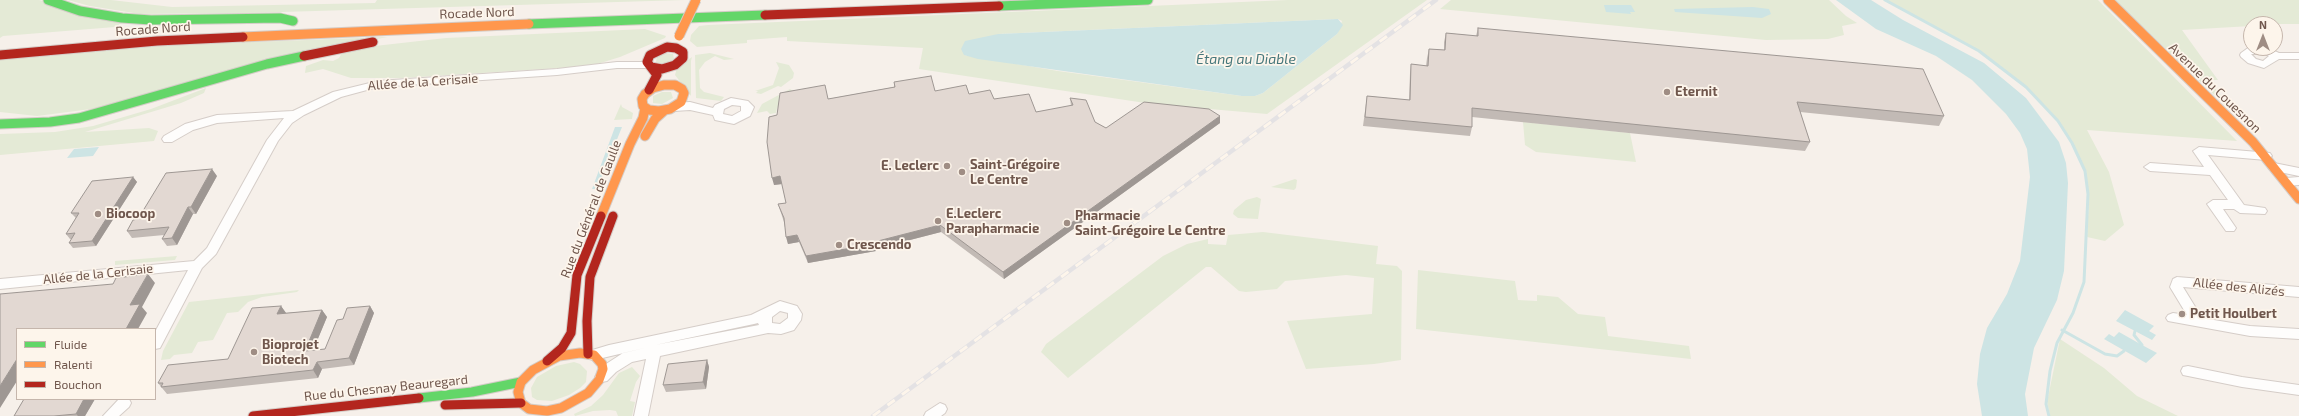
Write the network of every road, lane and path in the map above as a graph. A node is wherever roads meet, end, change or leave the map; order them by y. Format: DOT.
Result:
graph roads {
  1 [pos="48,0"];
  2 [pos="696,0"];
  3 [pos="1148,0"];
  4 [pos="2108,0"];
  5 [pos="707,5"];
  6 [pos="683,6"];
  7 [pos="544,23"];
  8 [pos="144,30"];
  9 [pos="679,36"];
  10 [pos="663,48"];
  11 [pos="680,49"];
  12 [pos="0,55"];
  13 [pos="2283,56"];
  14 [pos="2299,56"];
  15 [pos="650,62"];
  16 [pos="675,66"];
  17 [pos="675,86"];
  18 [pos="649,90"];
  19 [pos="684,96"];
  20 [pos="646,108"];
  21 [pos="669,108"];
  22 [pos="95,113"];
  23 [pos="0,116"];
  24 [pos="294,116"];
  25 [pos="0,124"];
  26 [pos="168,139"];
  27 [pos="640,148"];
  28 [pos="2266,156"];
  29 [pos="2150,166"];
  30 [pos="2274,167"];
  31 [pos="2213,171"];
  32 [pos="2299,172"];
  33 [pos="2286,182"];
  34 [pos="2299,182"];
  35 [pos="2299,199"];
  36 [pos="2238,205"];
  37 [pos="617,207"];
  38 [pos="2261,211"];
  39 [pos="2230,228"];
  40 [pos="197,265"];
  41 [pos="0,284"];
  42 [pos="2299,292"];
  43 [pos="768,312"];
  44 [pos="2173,318"];
  45 [pos="2198,322"];
  46 [pos="768,328"];
  47 [pos="2299,334"];
  48 [pos="156,342"];
  49 [pos="654,350"];
  50 [pos="591,354"];
  51 [pos="547,361"];
  52 [pos="2188,371"];
  53 [pos="599,380"];
  54 [pos="522,382"];
  55 [pos="2299,390"];
  56 [pos="521,403"];
  57 [pos="124,406"];
  58 [pos="559,412"];
  59 [pos="533,413"];
  60 [pos="110,416"];
  61 [pos="253,416"];
  62 [pos="338,416"];
  63 [pos="641,416"];
  1 -- 8 [label="main road, Rocade Nord"];
  2 -- 9 [label="main road, bridge"];
  3 -- 7 [label="main road, Rocade Nord"];
  4 -- 28 [label="main road, Avenue du Couesnon"];
  5 -- 6 [label="main road"];
  7 -- 12 [label="main road, Rocade Nord"];
  7 -- 22 [label="main road"];
  9 -- 10 [label="main road"];
  9 -- 11 [label="main road"];
  10 -- 11 [label="main road"];
  10 -- 15 [label="main road"];
  11 -- 16 [label="main road"];
  13 -- 14 [label="street"];
  15 -- 16 [label="main road"];
  15 -- 18 [label="main road"];
  15 -- 24 [label="street, Allée de la Cerisaie"];
  16 -- 17 [label="main road"];
  17 -- 18 [label="main road"];
  17 -- 19 [label="main road"];
  18 -- 20 [label="main road, Rue du Général de Gaulle"];
  19 -- 21 [label="main road, Rue du Général de Gaulle"];
  19 -- 21 [label="street"];
  20 -- 21 [label="main road"];
  20 -- 51 [label="main road, Rue du Général de Gaulle"];
  21 -- 27 [label="main road, Rue du Général de Gaulle"];
  22 -- 23 [label="main road"];
  22 -- 25 [label="main road"];
  24 -- 26 [label="street"];
  24 -- 40 [label="street, Allée de la Cerisaie"];
  28 -- 30 [label="main road, Avenue du Couesnon"];
  28 -- 31 [label="street"];
  29 -- 31 [label="street"];
  30 -- 32 [label="street"];
  30 -- 33 [label="main road, Avenue du Couesnon"];
  31 -- 36 [label="street"];
  33 -- 34 [label="street"];
  33 -- 35 [label="main road, Avenue du Couesnon"];
  36 -- 38 [label="street"];
  36 -- 39 [label="street"];
  37 -- 50 [label="main road, Rue du Général de Gaulle"];
  40 -- 41 [label="street, Allée de la Cerisaie"];
  40 -- 48 [label="street, Allée de la Cerisaie"];
  42 -- 45 [label="street, Allée des Alizés"];
  43 -- 46 [label="street"];
  43 -- 46 [label="street"];
  43 -- 50 [label="street"];
  44 -- 45 [label="street"];
  45 -- 47 [label="street"];
  46 -- 49 [label="street"];
  49 -- 53 [label="street"];
  49 -- 63 [label="street"];
  50 -- 51 [label="main road"];
  50 -- 53 [label="main road"];
  51 -- 54 [label="main road"];
  52 -- 55 [label="street"];
  53 -- 58 [label="main road"];
  54 -- 56 [label="main road"];
  54 -- 61 [label="main road, Rue du Chesnay Beauregard"];
  56 -- 59 [label="main road"];
  56 -- 62 [label="main road, Rue du Chesnay Beauregard"];
  57 -- 60 [label="street"];
  58 -- 59 [label="main road"];
}
